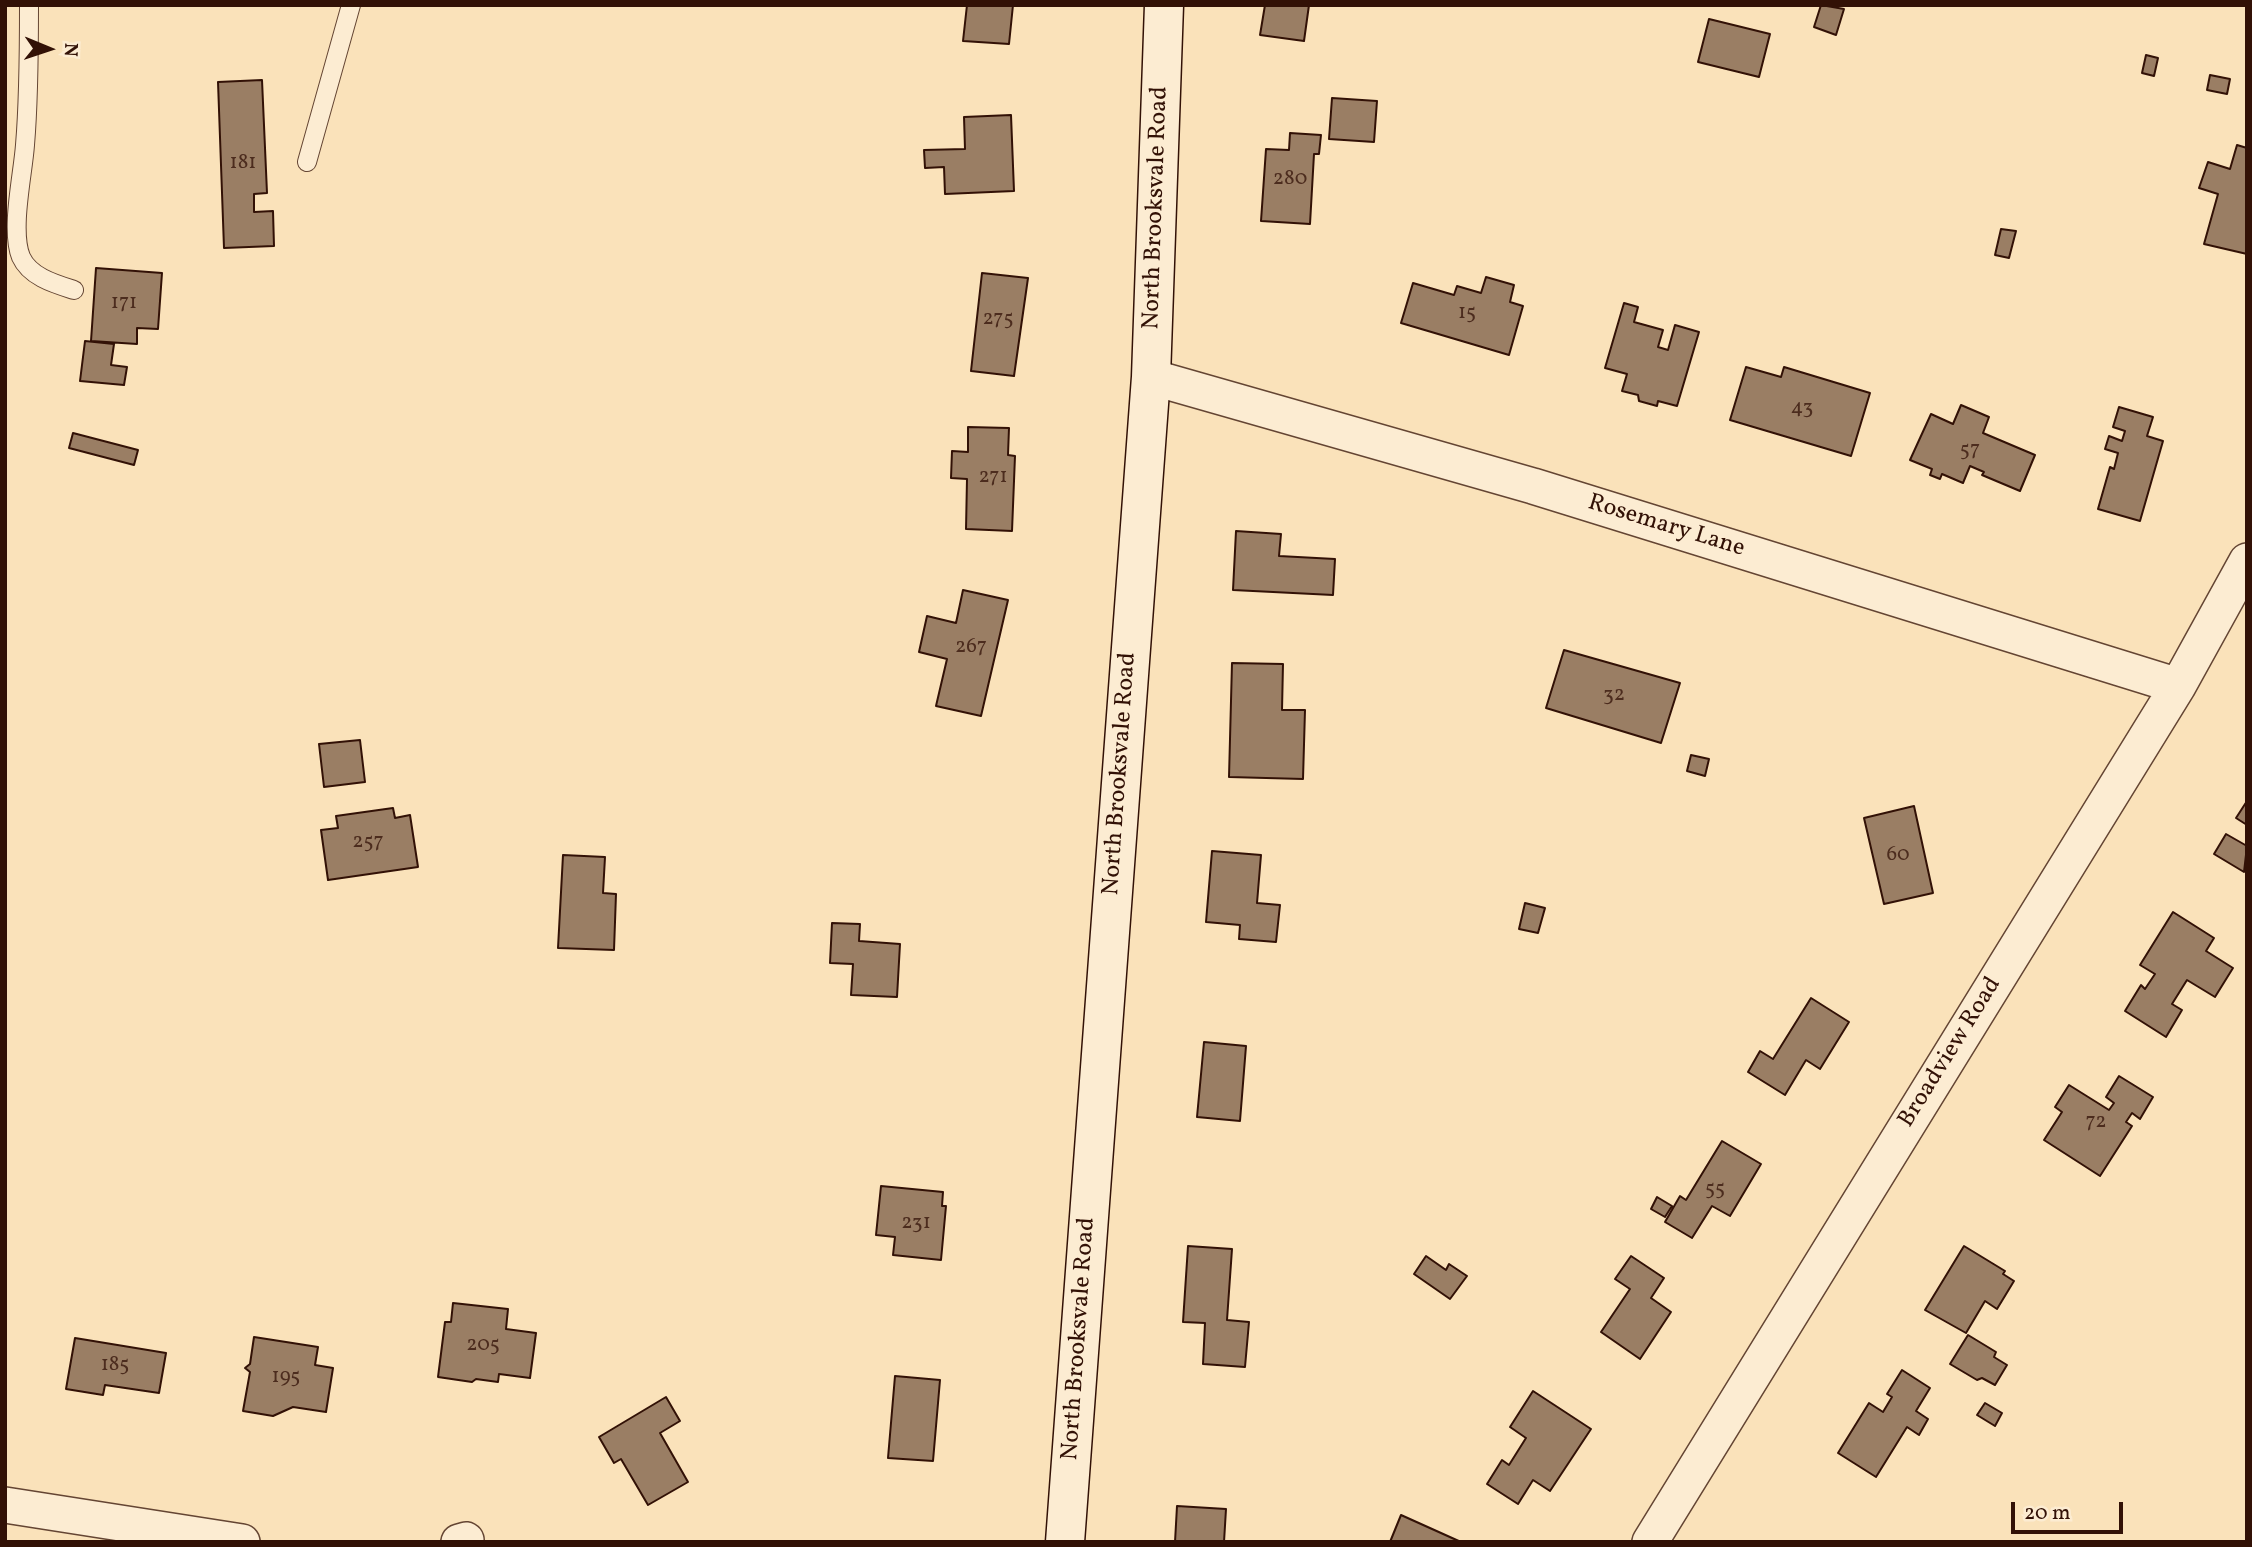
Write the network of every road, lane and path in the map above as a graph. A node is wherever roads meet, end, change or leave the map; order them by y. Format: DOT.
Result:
graph roads {
  1 [pos="29,5"];
  2 [pos="351,5"];
  3 [pos="1164,5"];
  4 [pos="307,162"];
  5 [pos="74,290"];
  6 [pos="1150,377"];
  7 [pos="2247,561"];
  8 [pos="2178,686"];
  9 [pos="5,1505"];
  10 [pos="242,1542"];
  11 [pos="1065,1542"];
  12 [pos="1650,1542"];
  1 -- 5 [label="lane"];
  2 -- 4 [label="lane"];
  3 -- 6 [label="main road, North Brooksvale Road"];
  6 -- 8 [label="street, Rosemary Lane"];
  6 -- 11 [label="main road, North Brooksvale Road"];
  7 -- 8 [label="street, Broadview Road"];
  8 -- 12 [label="street, Broadview Road"];
  9 -- 10 [label="street"];
}
